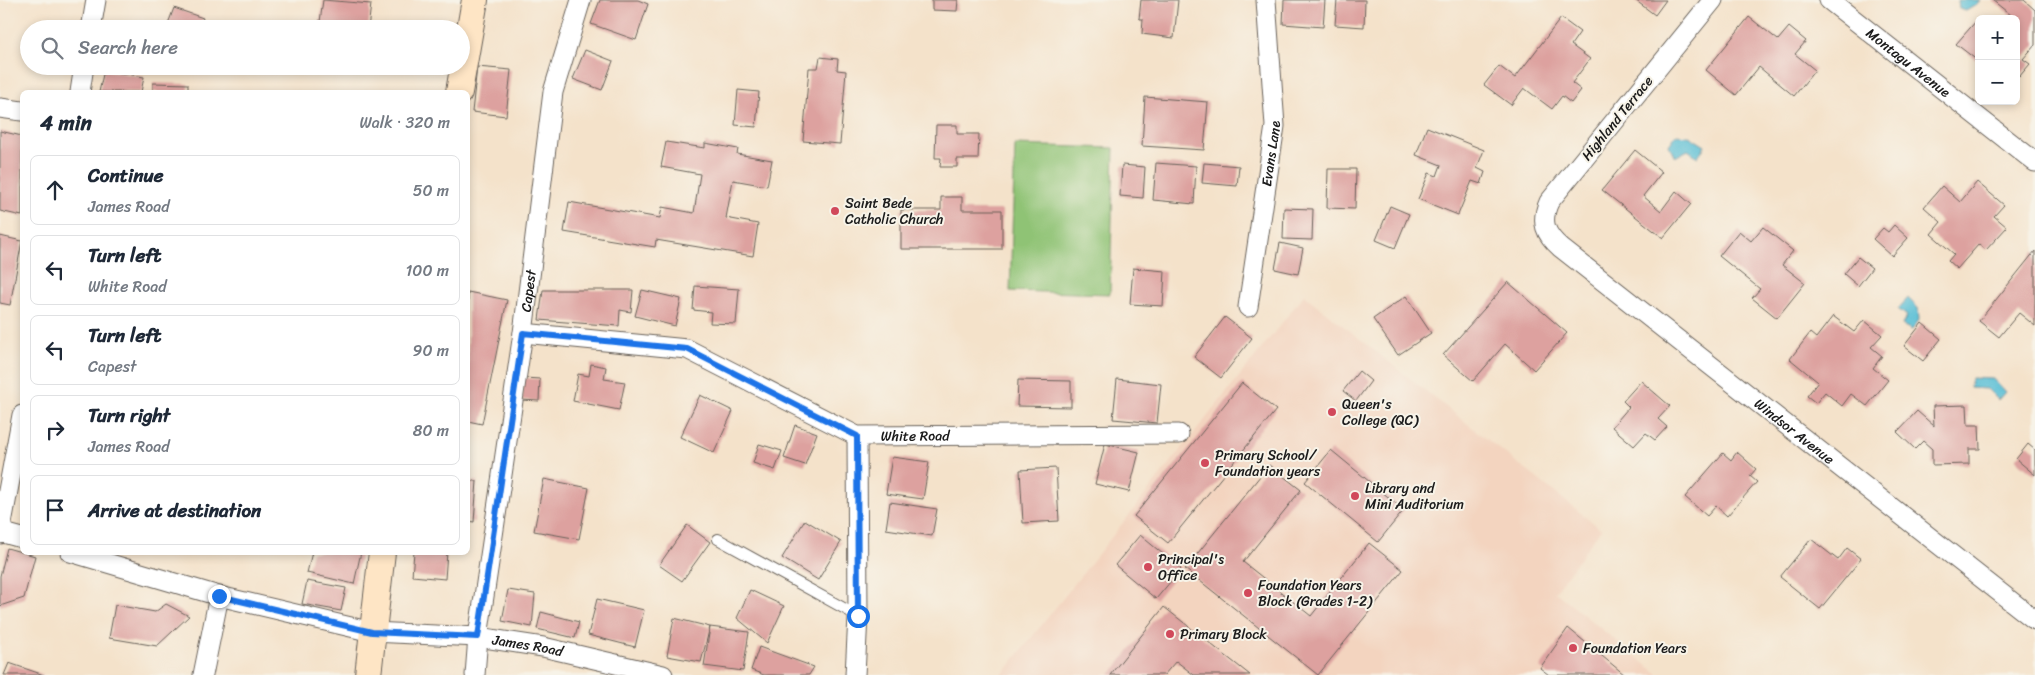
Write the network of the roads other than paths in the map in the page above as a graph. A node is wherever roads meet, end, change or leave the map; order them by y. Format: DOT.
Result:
graph roads {
  1 [pos="96,0"];
  2 [pos="475,0"];
  3 [pos="581,0"];
  4 [pos="1266,0"];
  5 [pos="1713,0"];
  6 [pos="1829,0"];
  7 [pos="93,20"];
  8 [pos="470,29"];
  9 [pos="83,75"];
  10 [pos="462,75"];
  11 [pos="80,90"];
  12 [pos="459,90"];
  13 [pos="0,108"];
  14 [pos="20,111"];
  15 [pos="2035,162"];
  16 [pos="1554,242"];
  17 [pos="1248,307"];
  18 [pos="523,333"];
  19 [pos="20,426"];
  20 [pos="1179,434"];
  21 [pos="857,436"];
  22 [pos="1,533"];
  23 [pos="20,538"];
  24 [pos="718,539"];
  25 [pos="80,555"];
  26 [pos="382,555"];
  27 [pos="219,596"];
  28 [pos="858,616"];
  29 [pos="2035,620"];
  30 [pos="372,632"];
  31 [pos="478,637"];
  32 [pos="203,675"];
  33 [pos="368,675"];
  34 [pos="475,675"];
  35 [pos="663,675"];
  36 [pos="856,675"];
  1 -- 7 [label="street"];
  2 -- 8 [label="street"];
  3 -- 18 [label="street, Capest"];
  4 -- 17 [label="street, Evans Lane"];
  5 -- 16 [label="street, Highland Terrace"];
  6 -- 15 [label="street, Montagu Avenue"];
  9 -- 11 [label="street"];
  10 -- 12 [label="street"];
  13 -- 14 [label="street"];
  16 -- 29 [label="street, Windsor Avenue"];
  18 -- 21 [label="street, White Road"];
  18 -- 31 [label="street, Capest"];
  19 -- 22 [label="street"];
  20 -- 21 [label="street, White Road"];
  21 -- 28 [label="street"];
  22 -- 23 [label="street"];
  24 -- 28 [label="lane"];
  25 -- 27 [label="street, James Road"];
  26 -- 30 [label="street"];
  27 -- 30 [label="street, James Road"];
  27 -- 32 [label="street"];
  28 -- 36 [label="street"];
  30 -- 31 [label="street, James Road"];
  30 -- 33 [label="street"];
  31 -- 34 [label="street, Capest"];
  31 -- 35 [label="street, James Road"];
}
